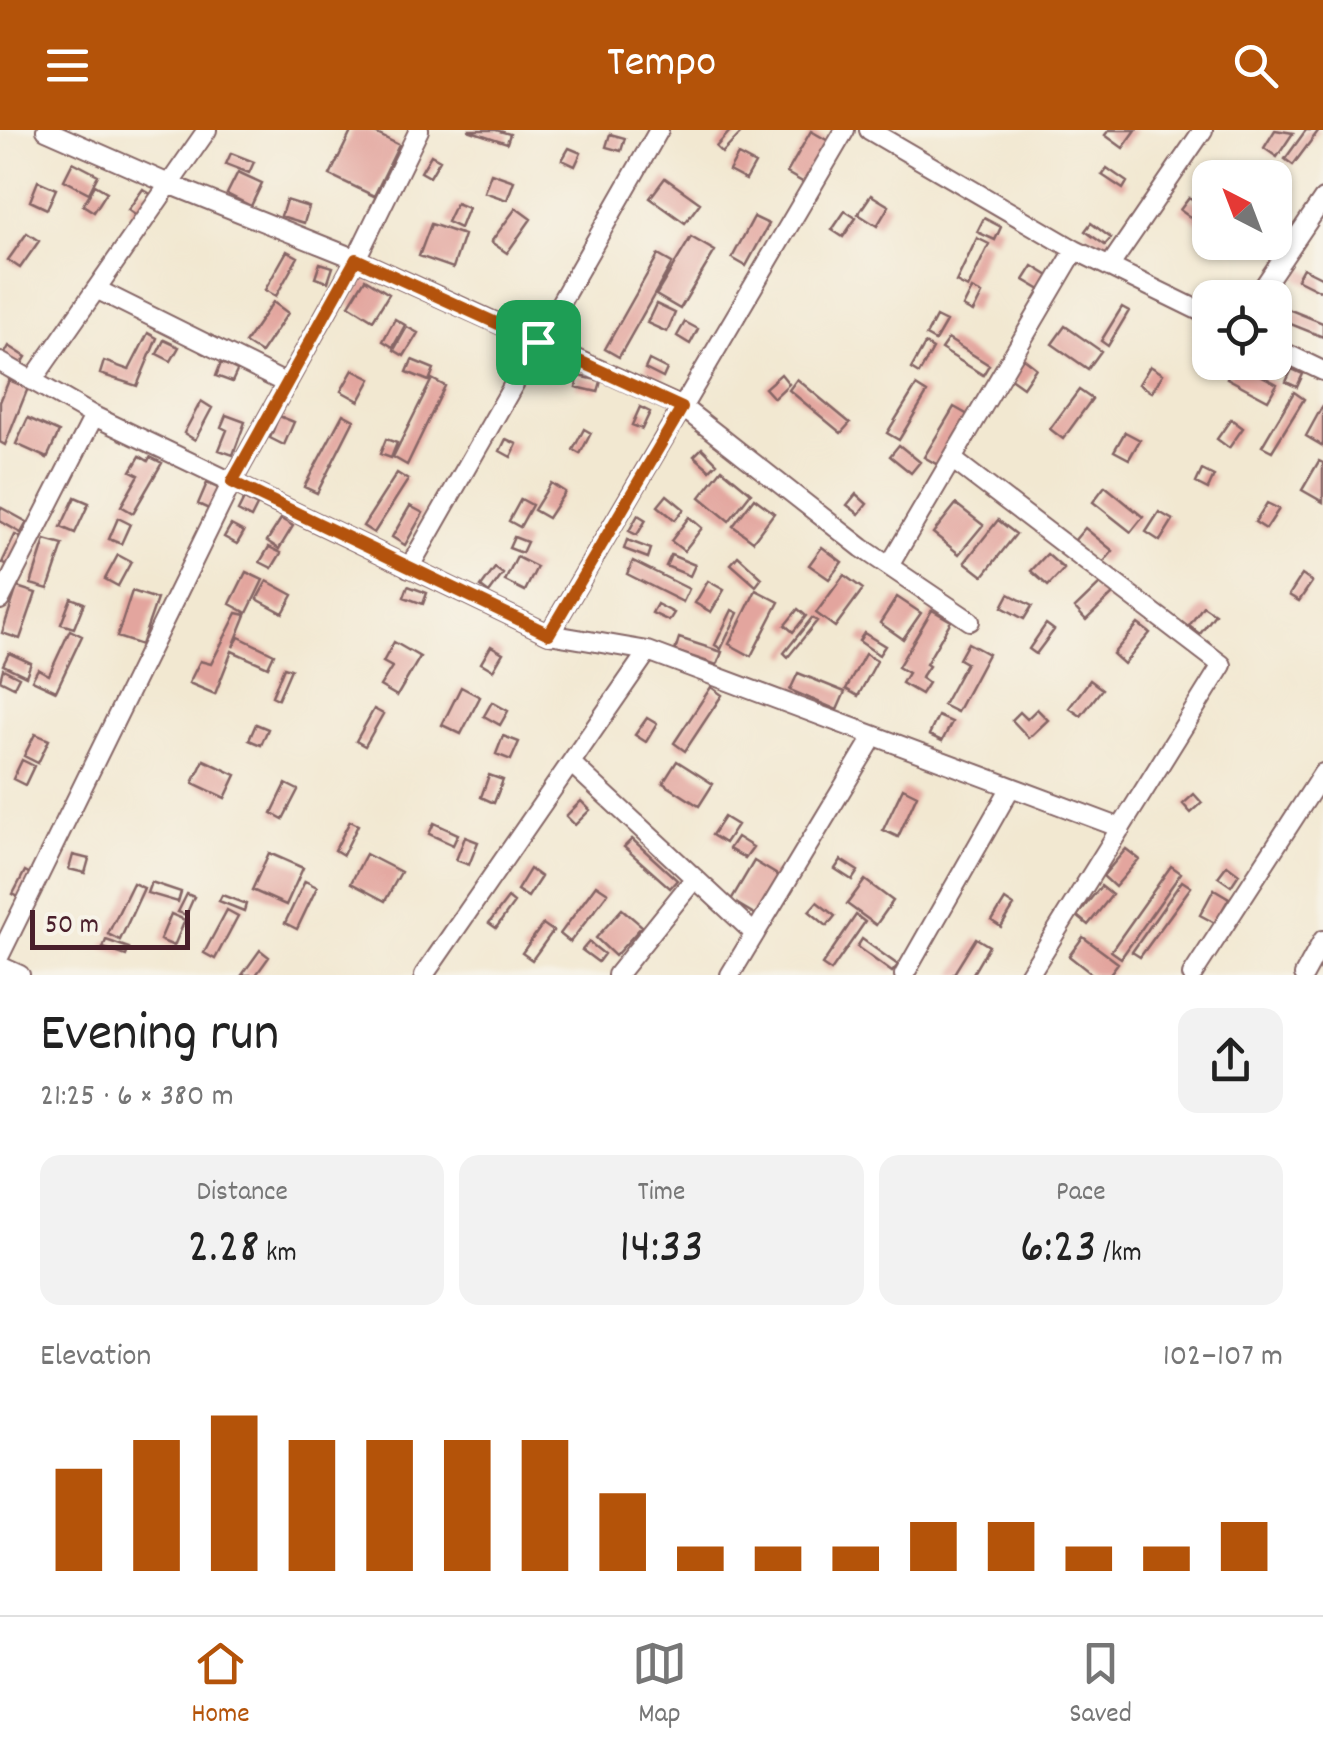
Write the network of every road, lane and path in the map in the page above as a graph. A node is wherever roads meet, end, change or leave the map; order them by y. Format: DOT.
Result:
graph roads {
  1 [pos="46,130"];
  2 [pos="207,130"];
  3 [pos="419,130"];
  4 [pos="659,130"];
  5 [pos="845,130"];
  6 [pos="869,130"];
  7 [pos="1202,130"];
  8 [pos="169,184"];
  9 [pos="1323,200"];
  10 [pos="1075,250"];
  11 [pos="356,259"];
  12 [pos="1110,267"];
  13 [pos="1268,280"];
  14 [pos="96,290"];
  15 [pos="1192,307"];
  16 [pos="538,342"];
  17 [pos="1292,356"];
  18 [pos="0,362"];
  19 [pos="1323,372"];
  20 [pos="32,380"];
  21 [pos="287,384"];
  22 [pos="682,408"];
  23 [pos="94,416"];
  24 [pos="952,459"];
  25 [pos="232,482"];
  26 [pos="889,566"];
  27 [pos="408,568"];
  28 [pos="0,600"];
  29 [pos="970,621"];
  30 [pos="549,634"];
  31 [pos="648,651"];
  32 [pos="874,736"];
  33 [pos="571,763"];
  34 [pos="1323,773"];
  35 [pos="1011,787"];
  36 [pos="1121,828"];
  37 [pos="696,878"];
  38 [pos="755,934"];
  39 [pos="1323,940"];
  40 [pos="0,956"];
  41 [pos="0,966"];
  42 [pos="20,975"];
  43 [pos="424,975"];
  44 [pos="617,975"];
  45 [pos="730,975"];
  46 [pos="904,975"];
  47 [pos="1030,975"];
  48 [pos="1192,975"];
  49 [pos="1304,975"];
  1 -- 8 [label="street"];
  2 -- 8 [label="street"];
  3 -- 11 [label="street"];
  4 -- 16 [label="street"];
  5 -- 22 [label="street"];
  6 -- 10 [label="street"];
  7 -- 12 [label="street"];
  8 -- 11 [label="street"];
  8 -- 14 [label="street"];
  9 -- 13 [label="street"];
  10 -- 12 [label="street"];
  10 -- 24 [label="street"];
  11 -- 16 [label="street"];
  11 -- 21 [label="street"];
  12 -- 15 [label="street"];
  14 -- 20 [label="street"];
  14 -- 21 [label="street"];
  16 -- 22 [label="street"];
  16 -- 27 [label="street"];
  17 -- 19 [label="street"];
  18 -- 20 [label="street"];
  20 -- 23 [label="street"];
  21 -- 25 [label="street"];
  22 -- 26 [label="street"];
  22 -- 30 [label="street"];
  23 -- 25 [label="street"];
  23 -- 28 [label="street"];
  24 -- 26 [label="street"];
  24 -- 36 [label="street"];
  25 -- 27 [label="street"];
  25 -- 40 [label="street"];
  26 -- 29 [label="street"];
  27 -- 30 [label="street"];
  30 -- 31 [label="street"];
  31 -- 32 [label="street"];
  31 -- 33 [label="street"];
  32 -- 35 [label="street"];
  32 -- 38 [label="street"];
  33 -- 37 [label="street"];
  33 -- 43 [label="street"];
  34 -- 48 [label="street"];
  35 -- 36 [label="street"];
  35 -- 46 [label="street"];
  36 -- 47 [label="street"];
  37 -- 38 [label="street"];
  37 -- 44 [label="street"];
  38 -- 45 [label="street"];
  39 -- 49 [label="street"];
  41 -- 42 [label="street"];
}
